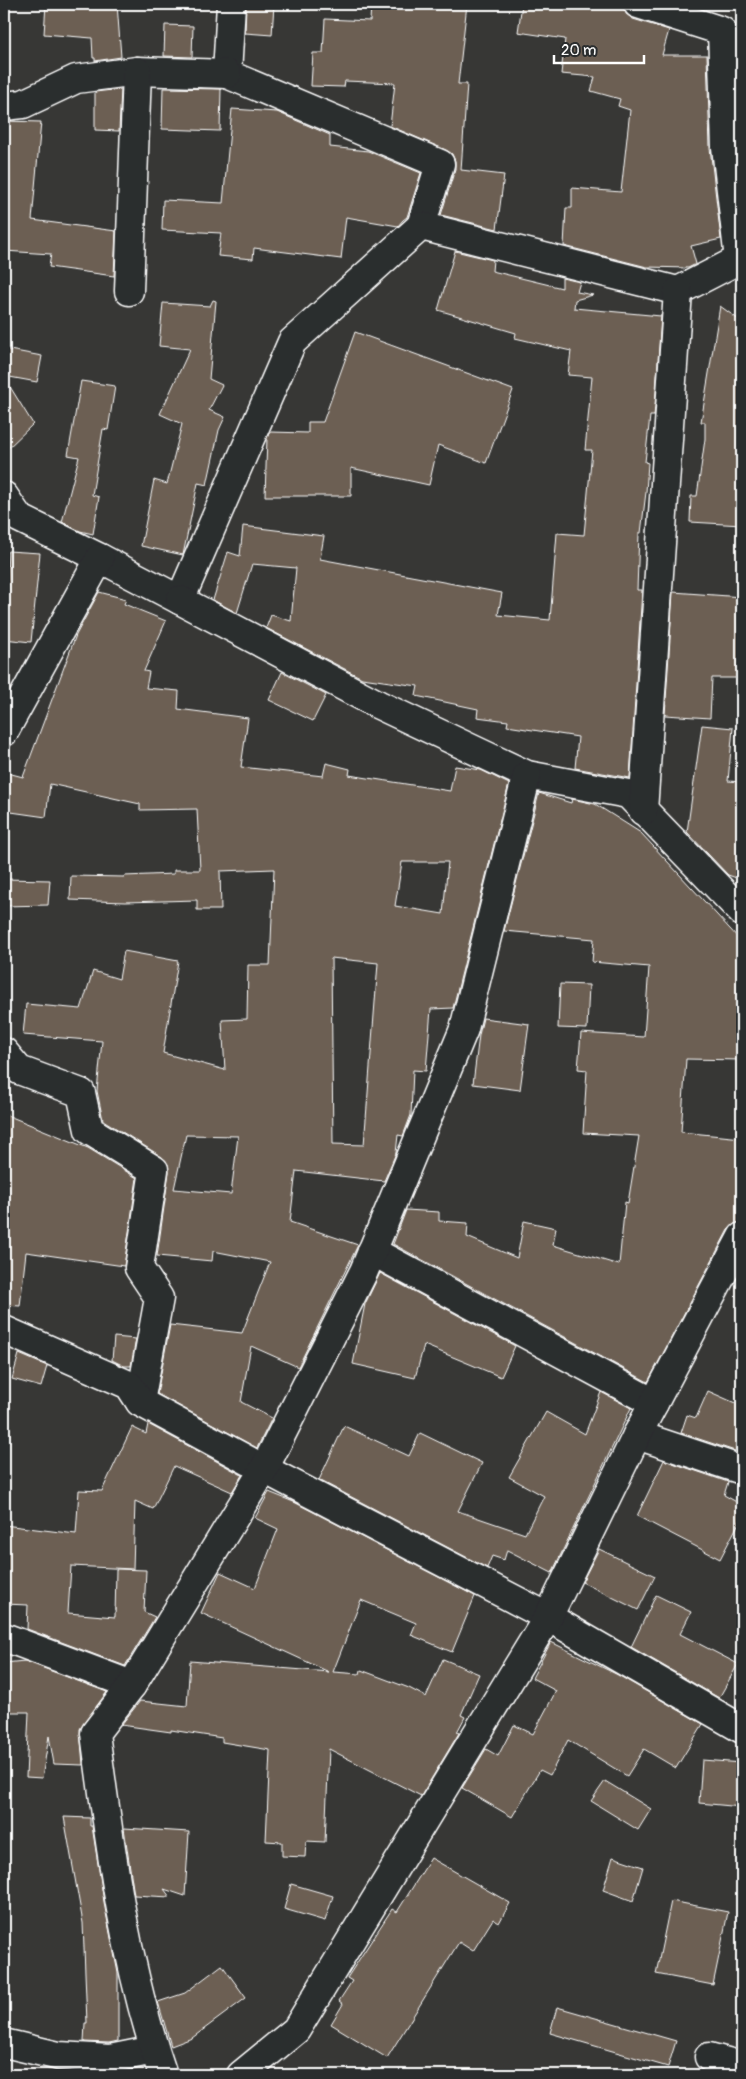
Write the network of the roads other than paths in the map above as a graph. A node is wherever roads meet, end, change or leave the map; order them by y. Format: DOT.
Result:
graph roads {
  1 [pos="231,4"];
  2 [pos="638,4"];
  3 [pos="137,71"];
  4 [pos="227,74"];
  5 [pos="4,106"];
  6 [pos="421,226"];
  7 [pos="740,259"];
  8 [pos="129,291"];
  9 [pos="678,291"];
  10 [pos="9,514"];
  11 [pos="100,558"];
  12 [pos="180,600"];
  13 [pos="4,732"];
  14 [pos="527,775"];
  15 [pos="643,810"];
  16 [pos="742,912"];
  17 [pos="4,1052"];
  18 [pos="742,1237"];
  19 [pos="372,1251"];
  20 [pos="4,1330"];
  21 [pos="140,1402"];
  22 [pos="654,1402"];
  23 [pos="637,1435"];
  24 [pos="264,1469"];
  25 [pos="742,1470"];
  26 [pos="548,1617"];
  27 [pos="4,1637"];
  28 [pos="132,1685"];
  29 [pos="742,1729"];
  30 [pos="4,2043"];
  31 [pos="154,2050"];
  32 [pos="709,2057"];
  33 [pos="742,2066"];
  34 [pos="163,2075"];
  35 [pos="241,2075"];
  1 -- 4 [label="street"];
  2 -- 7 [label="street"];
  3 -- 4 [label="street"];
  3 -- 5 [label="street"];
  3 -- 8 [label="street"];
  4 -- 6 [label="street"];
  6 -- 9 [label="street"];
  6 -- 12 [label="street"];
  7 -- 9 [label="street"];
  9 -- 15 [label="street"];
  10 -- 11 [label="street"];
  11 -- 12 [label="street"];
  11 -- 13 [label="street"];
  12 -- 14 [label="street"];
  14 -- 15 [label="street"];
  14 -- 19 [label="street"];
  15 -- 16 [label="street"];
  17 -- 21 [label="street"];
  18 -- 22 [label="street"];
  19 -- 22 [label="street"];
  19 -- 24 [label="street"];
  20 -- 21 [label="street"];
  21 -- 24 [label="street"];
  22 -- 23 [label="street"];
  23 -- 25 [label="street"];
  23 -- 26 [label="street"];
  24 -- 26 [label="street"];
  24 -- 28 [label="street"];
  26 -- 29 [label="street"];
  26 -- 35 [label="street"];
  27 -- 28 [label="street"];
  28 -- 31 [label="street"];
  30 -- 31 [label="street"];
  31 -- 34 [label="street"];
  32 -- 33 [label="street"];
}
